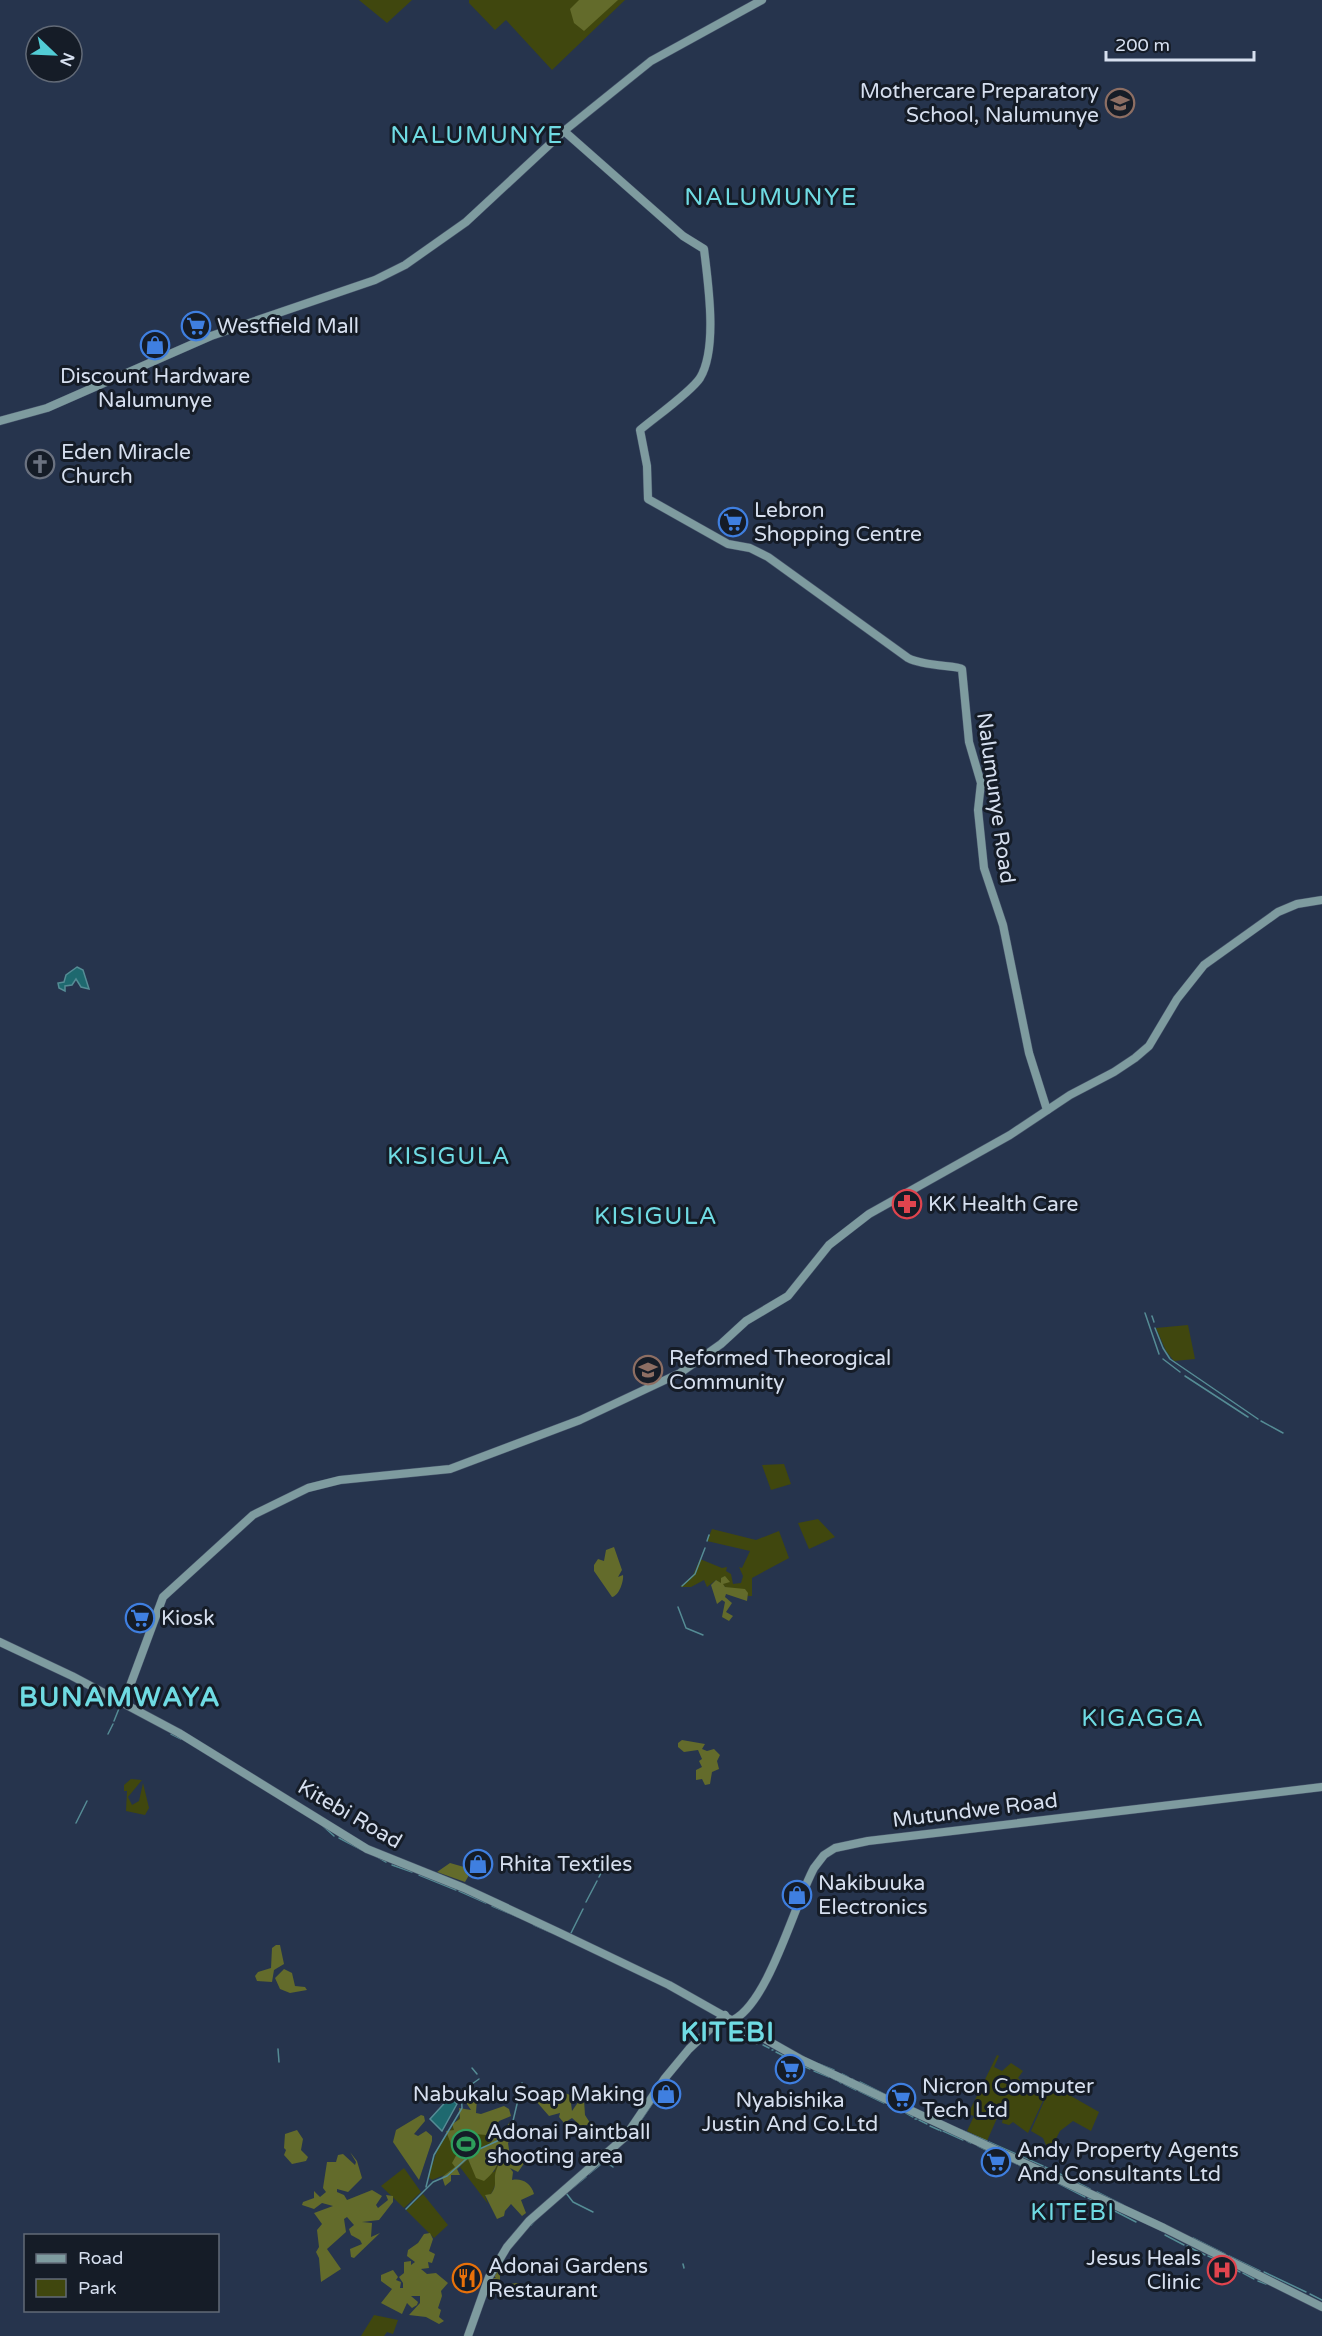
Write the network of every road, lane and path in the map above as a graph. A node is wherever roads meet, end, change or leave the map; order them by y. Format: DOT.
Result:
graph roads {
  1 [pos="762,0"];
  2 [pos="564,131"];
  3 [pos="0,421"];
  4 [pos="1322,900"];
  5 [pos="1047,1110"];
  6 [pos="0,1642"];
  7 [pos="124,1702"];
  8 [pos="1322,1787"];
  9 [pos="725,2015"];
  10 [pos="733,2020"];
  11 [pos="1322,2307"];
  12 [pos="468,2336"];
  1 -- 2 [label="street"];
  2 -- 3 [label="street"];
  2 -- 5 [label="street, Nalumunye Road"];
  4 -- 5 [label="street"];
  5 -- 7 [label="street"];
  6 -- 7 [label="street, Kitebi Road"];
  7 -- 9 [label="street, Kitebi Road"];
  8 -- 10 [label="street, Mutundwe Road"];
  9 -- 10 [label="street, Kitebi Road"];
  9 -- 12 [label="street"];
  10 -- 11 [label="street, Kitebi Road"];
}
